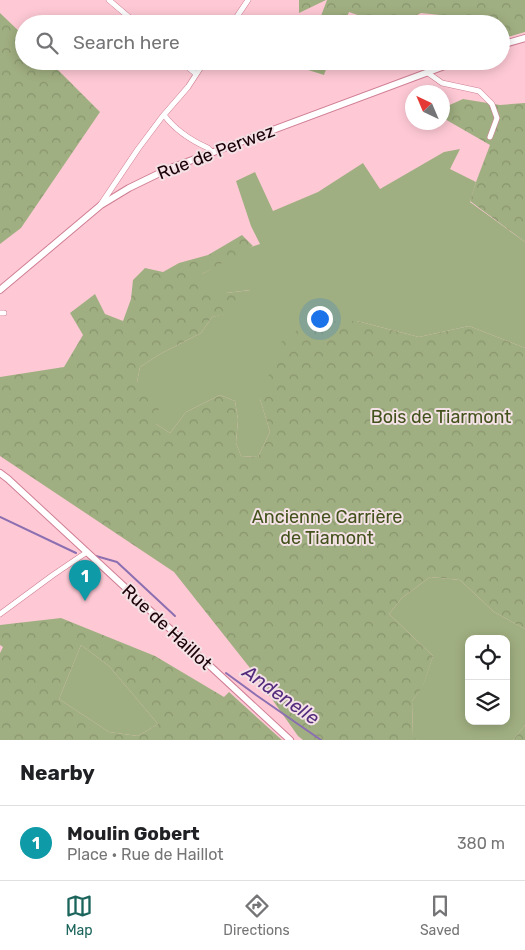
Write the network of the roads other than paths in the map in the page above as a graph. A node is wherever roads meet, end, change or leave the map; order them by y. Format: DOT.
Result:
graph roads {
  1 [pos="110,0"];
  2 [pos="248,0"];
  3 [pos="127,15"];
  4 [pos="238,15"];
  5 [pos="525,38"];
  6 [pos="510,42"];
  7 [pos="191,70"];
  8 [pos="199,70"];
  9 [pos="436,70"];
  10 [pos="428,73"];
  11 [pos="196,74"];
  12 [pos="164,115"];
  13 [pos="490,137"];
  14 [pos="212,152"];
  15 [pos="101,205"];
  16 [pos="0,290"];
  17 [pos="0,474"];
  18 [pos="87,552"];
  19 [pos="0,614"];
  20 [pos="290,740"];
  1 -- 3 [label="street"];
  2 -- 4 [label="street"];
  5 -- 6 [label="street"];
  7 -- 11 [label="street"];
  8 -- 11 [label="street"];
  9 -- 10 [label="street, Rue de Perwez"];
  10 -- 13 [label="street"];
  10 -- 14 [label="street, Rue de Perwez"];
  11 -- 12 [label="street"];
  12 -- 14 [label="street"];
  12 -- 15 [label="street"];
  14 -- 15 [label="street, Rue de Perwez"];
  15 -- 16 [label="street, Rue de Perwez"];
  17 -- 18 [label="street, Rue de Haillot"];
  18 -- 19 [label="street"];
  18 -- 20 [label="street, Rue de Haillot"];
}
